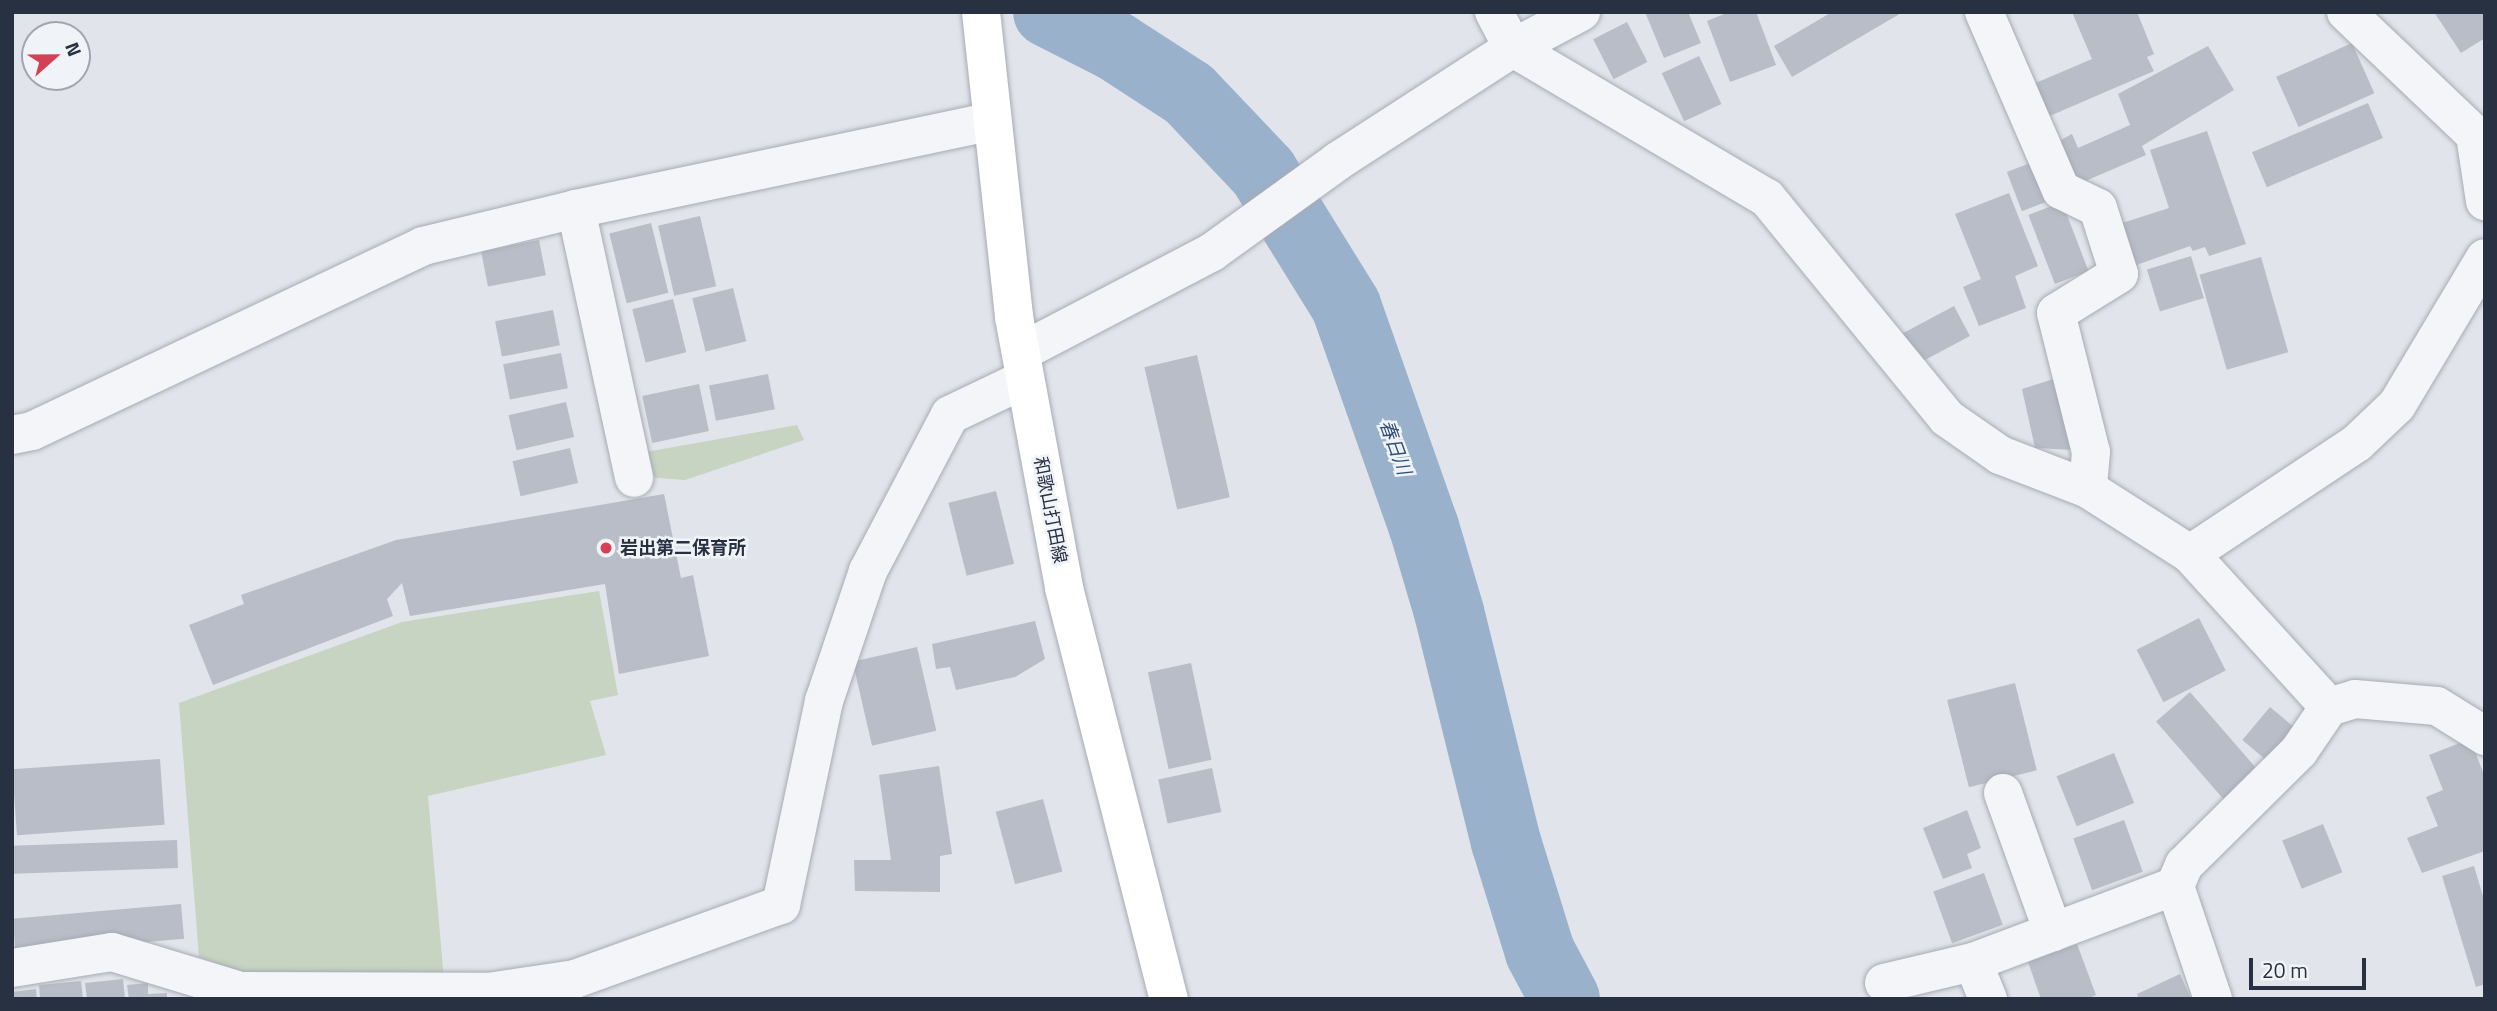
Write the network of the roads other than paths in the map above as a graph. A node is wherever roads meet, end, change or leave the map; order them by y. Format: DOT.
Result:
graph roads {
  1 [pos="981,12"];
  2 [pos="1494,12"];
  3 [pos="1581,12"];
  4 [pos="1984,12"];
  5 [pos="2346,12"];
  6 [pos="1513,48"];
  7 [pos="992,121"];
  8 [pos="2485,201"];
  9 [pos="576,209"];
  10 [pos="2485,258"];
  11 [pos="1023,366"];
  12 [pos="12,435"];
  13 [pos="635,478"];
  14 [pos="2088,489"];
  15 [pos="2190,554"];
  16 [pos="2329,707"];
  17 [pos="2485,736"];
  18 [pos="2003,793"];
  19 [pos="2175,886"];
  20 [pos="2053,932"];
  21 [pos="1973,962"];
  22 [pos="12,968"];
  23 [pos="1884,983"];
  24 [pos="1170,999"];
  25 [pos="1987,999"];
  26 [pos="2213,999"];
  1 -- 7 [label="main road, 和歌山打田線"];
  2 -- 6 [label="street"];
  3 -- 6 [label="street"];
  4 -- 14 [label="street"];
  5 -- 8 [label="street"];
  6 -- 11 [label="street"];
  6 -- 14 [label="street"];
  7 -- 9 [label="street"];
  7 -- 11 [label="main road, 和歌山打田線"];
  9 -- 12 [label="street"];
  9 -- 13 [label="street"];
  10 -- 15 [label="street"];
  11 -- 22 [label="street"];
  11 -- 24 [label="main road, 和歌山打田線"];
  14 -- 15 [label="street"];
  15 -- 16 [label="street"];
  16 -- 17 [label="street"];
  16 -- 19 [label="street"];
  18 -- 20 [label="street"];
  19 -- 20 [label="street"];
  19 -- 26 [label="street"];
  20 -- 21 [label="street"];
  21 -- 23 [label="street"];
  21 -- 25 [label="street"];
}
